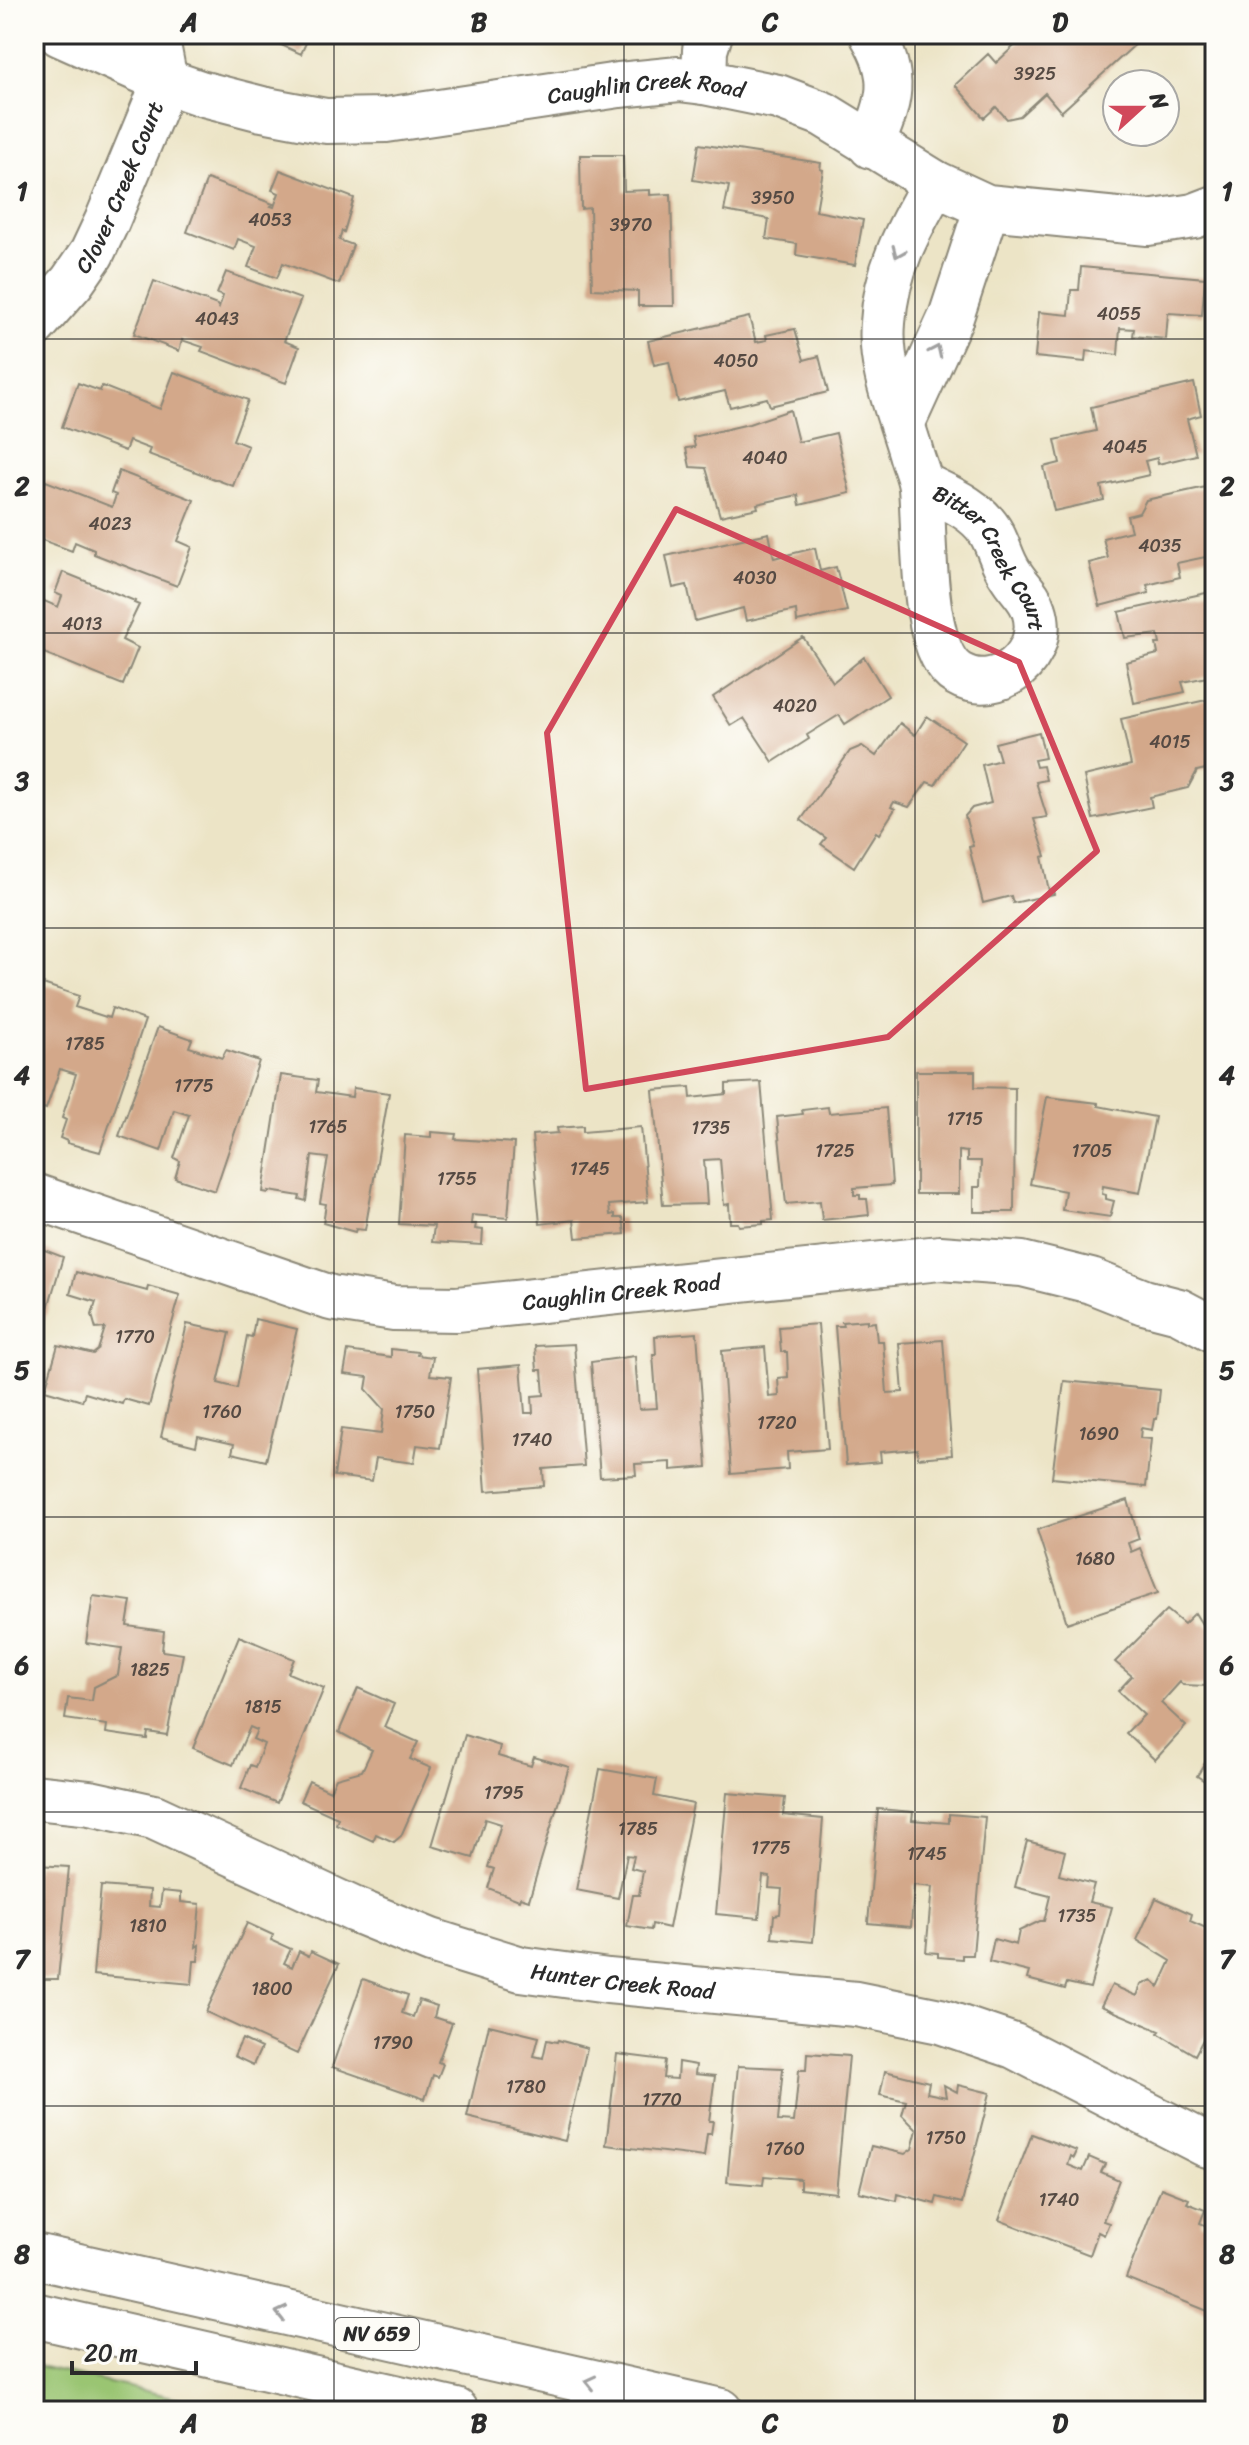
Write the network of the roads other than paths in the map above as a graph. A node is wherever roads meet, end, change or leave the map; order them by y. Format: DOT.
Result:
graph roads {
  1 [pos="60,34"];
  2 [pos="156,34"];
  3 [pos="710,34"];
  4 [pos="872,34"];
  5 [pos="165,81"];
  6 [pos="704,82"];
  7 [pos="871,146"];
  8 [pos="935,183"];
  9 [pos="987,207"];
  10 [pos="1215,208"];
  11 [pos="34,325"];
  12 [pos="903,422"];
  13 [pos="921,484"];
  14 [pos="34,1196"];
  15 [pos="1215,1330"];
  16 [pos="34,1797"];
  17 [pos="1215,2147"];
  18 [pos="34,2256"];
  19 [pos="34,2315"];
  20 [pos="456,2411"];
  21 [pos="721,2411"];
  1 -- 5 [label="street, Caughlin Creek Road"];
  2 -- 5 [label="street"];
  3 -- 6 [label="street"];
  4 -- 7 [label="street"];
  5 -- 6 [label="street, Caughlin Creek Road"];
  5 -- 11 [label="street, Clover Creek Court"];
  6 -- 7 [label="street, Caughlin Creek Road"];
  7 -- 8 [label="street, Caughlin Creek Road"];
  8 -- 9 [label="street, Caughlin Creek Road"];
  8 -- 12 [label="street, Bitter Creek Court, one-way"];
  9 -- 10 [label="street, Caughlin Creek Road"];
  12 -- 9 [label="street, one-way"];
  12 -- 13 [label="street, Bitter Creek Court"];
  14 -- 15 [label="street, Caughlin Creek Road"];
  16 -- 17 [label="street, Hunter Creek Road"];
  21 -- 18 [label="street, NV 659, one-way"];
  19 -- 20 [label="street, NV 659"];
}
